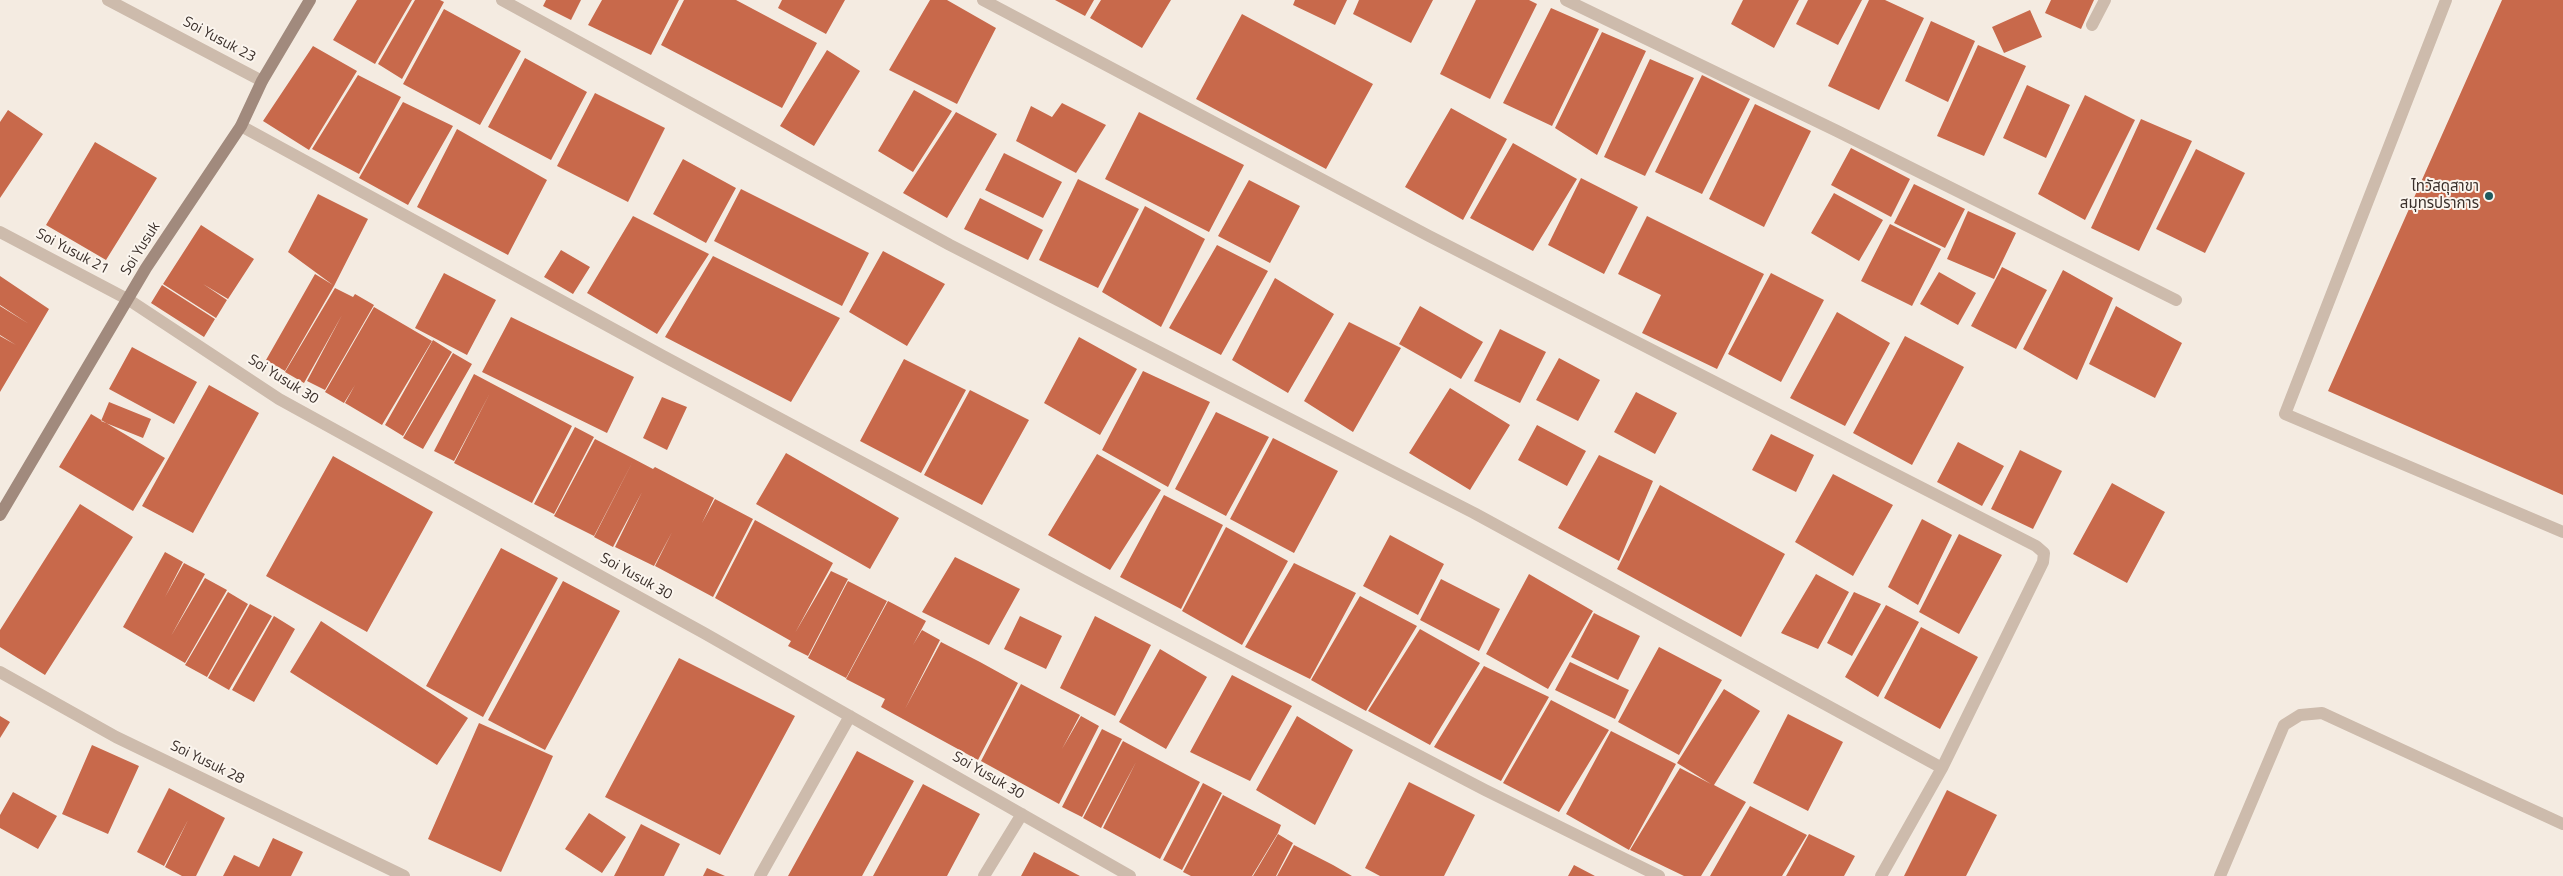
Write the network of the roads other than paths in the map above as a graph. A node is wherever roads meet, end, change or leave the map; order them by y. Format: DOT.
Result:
graph roads {
  1 [pos="108,0"];
  2 [pos="310,0"];
  3 [pos="502,0"];
  4 [pos="984,0"];
  5 [pos="1566,0"];
  6 [pos="2105,0"];
  7 [pos="2446,0"];
  8 [pos="2092,25"];
  9 [pos="262,81"];
  10 [pos="241,126"];
  11 [pos="0,232"];
  12 [pos="129,300"];
  13 [pos="2176,300"];
  14 [pos="0,515"];
  15 [pos="2563,532"];
  16 [pos="0,672"];
  17 [pos="850,716"];
  18 [pos="1942,768"];
  19 [pos="1022,814"];
  20 [pos="2563,824"];
  21 [pos="404,876"];
  22 [pos="760,876"];
  23 [pos="984,876"];
  24 [pos="1130,876"];
  25 [pos="1659,876"];
  26 [pos="1881,876"];
  27 [pos="2220,876"];
  1 -- 9 [label="street, Soi Yusuk 23"];
  2 -- 9 [label="street, Soi Yusuk"];
  3 -- 18 [label="street"];
  4 -- 18 [label="street"];
  5 -- 13 [label="street"];
  6 -- 8 [label="street"];
  7 -- 15 [label="street"];
  9 -- 10 [label="street, Soi Yusuk"];
  10 -- 12 [label="street, Soi Yusuk"];
  10 -- 25 [label="street"];
  11 -- 12 [label="street, Soi Yusuk 21"];
  12 -- 14 [label="street, Soi Yusuk"];
  12 -- 17 [label="street, Soi Yusuk 30"];
  16 -- 21 [label="street, Soi Yusuk 28"];
  17 -- 19 [label="street, Soi Yusuk 30"];
  17 -- 22 [label="street"];
  18 -- 26 [label="street"];
  19 -- 23 [label="street"];
  19 -- 24 [label="street, Soi Yusuk 30"];
  20 -- 27 [label="street"];
}
